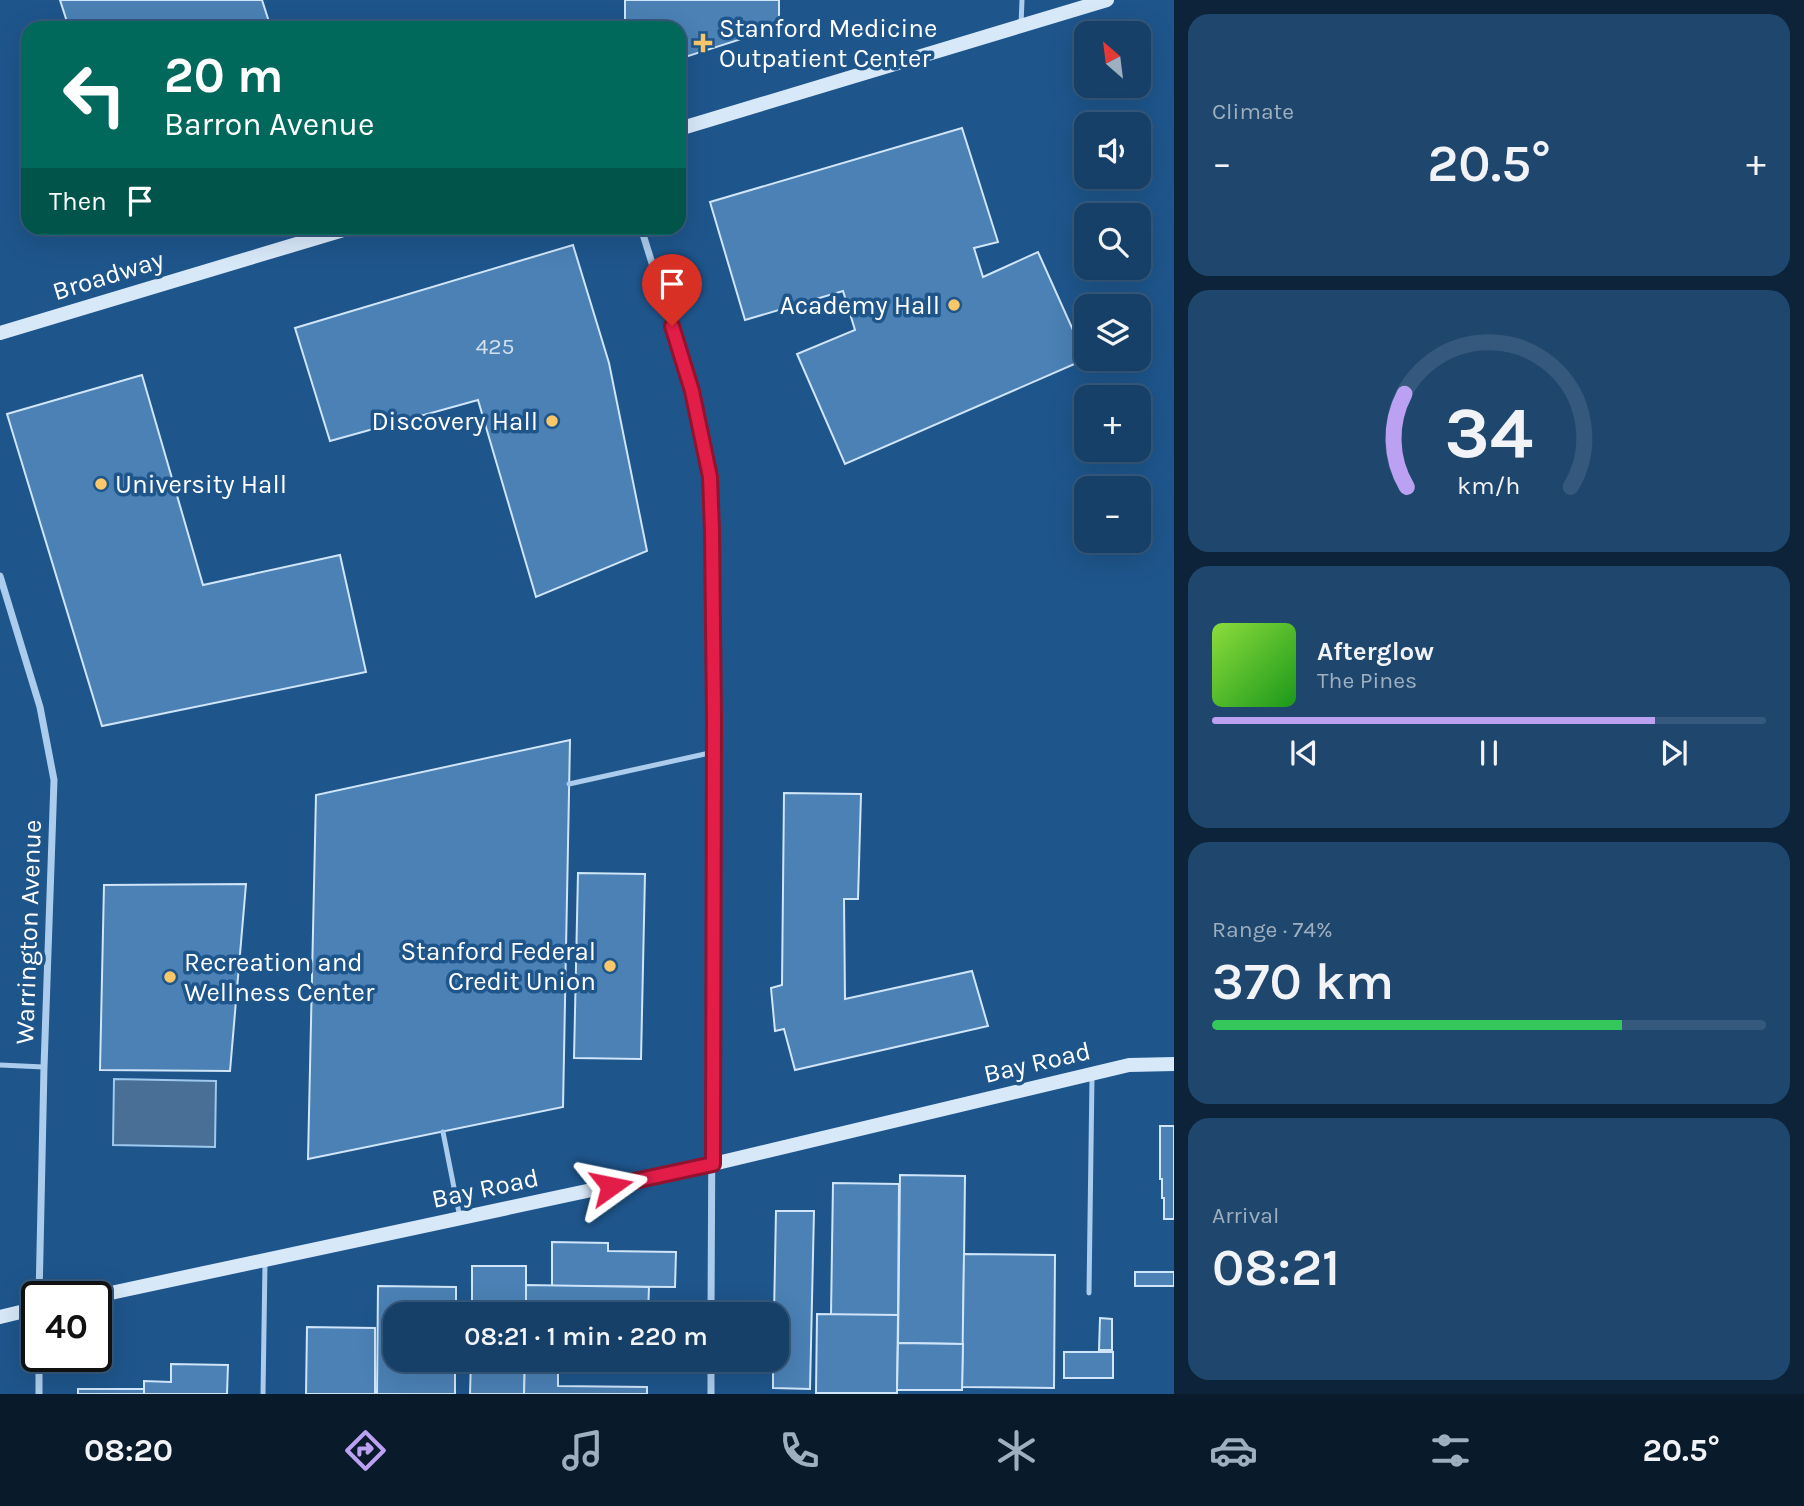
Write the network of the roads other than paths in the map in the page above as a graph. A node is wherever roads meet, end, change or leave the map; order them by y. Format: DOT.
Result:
graph roads {
  1 [pos="1022,0"];
  2 [pos="1107,0"];
  3 [pos="1021,25"];
  4 [pos="686,127"];
  5 [pos="327,235"];
  6 [pos="642,235"];
  7 [pos="0,333"];
  8 [pos="0,576"];
  9 [pos="714,752"];
  10 [pos="569,783"];
  11 [pos="1174,1064"];
  12 [pos="0,1065"];
  13 [pos="44,1067"];
  14 [pos="1092,1074"];
  15 [pos="443,1132"];
  16 [pos="713,1164"];
  17 [pos="460,1218"];
  18 [pos="265,1260"];
  19 [pos="39,1281"];
  20 [pos="112,1293"];
  21 [pos="1088,1293"];
  22 [pos="712,1302"];
  23 [pos="21,1312"];
  24 [pos="0,1317"];
  25 [pos="39,1372"];
  26 [pos="711,1372"];
  27 [pos="39,1394"];
  28 [pos="262,1394"];
  29 [pos="711,1394"];
  1 -- 3 [label="lane"];
  2 -- 3 [label="street"];
  3 -- 4 [label="street"];
  5 -- 7 [label="street, Broadway"];
  6 -- 9 [label="street"];
  8 -- 13 [label="street, Warrington Avenue"];
  9 -- 10 [label="lane"];
  9 -- 16 [label="street"];
  11 -- 14 [label="street, Bay Road"];
  12 -- 13 [label="lane"];
  13 -- 19 [label="street, Warrington Avenue"];
  14 -- 16 [label="street, Bay Road"];
  14 -- 21 [label="lane"];
  15 -- 17 [label="lane"];
  16 -- 17 [label="street, Bay Road"];
  16 -- 22 [label="street"];
  17 -- 18 [label="street, Bay Road"];
  18 -- 20 [label="street, Bay Road"];
  18 -- 28 [label="lane"];
  23 -- 24 [label="street"];
  25 -- 27 [label="street"];
  26 -- 29 [label="street"];
}
